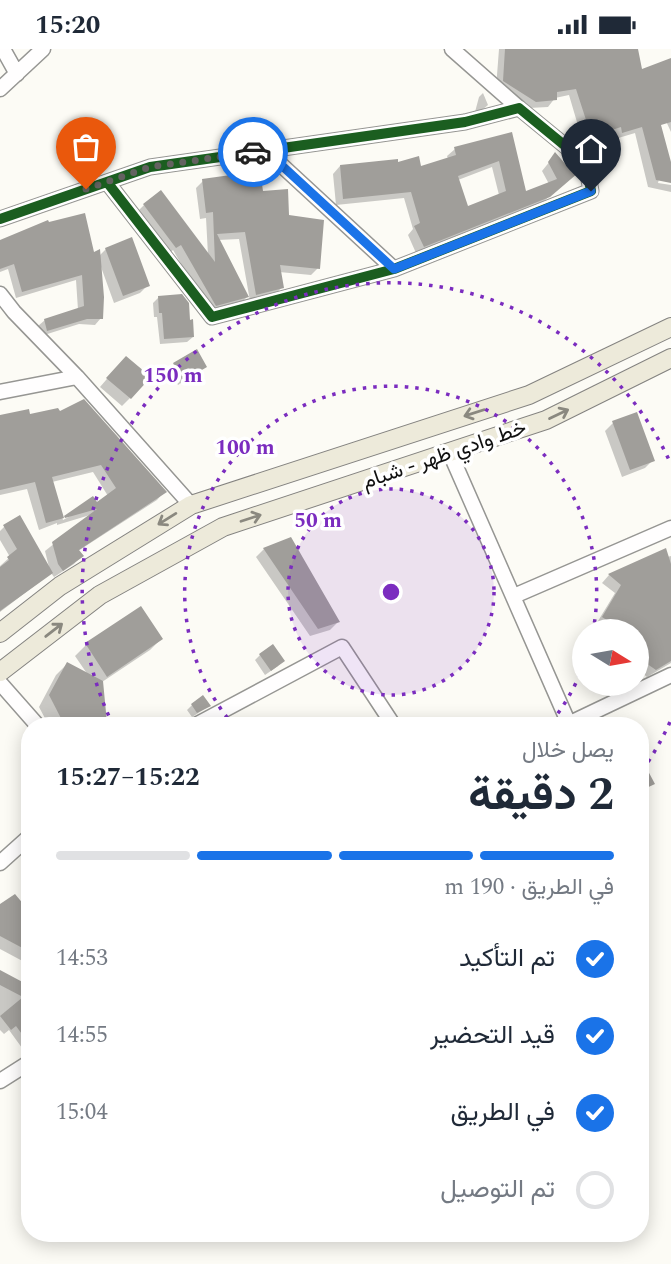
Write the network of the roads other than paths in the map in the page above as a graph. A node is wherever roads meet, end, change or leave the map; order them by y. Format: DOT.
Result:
graph roads {
  1 [pos="3,49"];
  2 [pos="43,49"];
  3 [pos="452,49"];
  4 [pos="17,74"];
  5 [pos="0,89"];
  6 [pos="519,108"];
  7 [pos="265,150"];
  8 [pos="107,182"];
  9 [pos="0,219"];
  10 [pos="394,269"];
  11 [pos="0,294"];
  12 [pos="671,327"];
  13 [pos="671,358"];
  14 [pos="77,377"];
  15 [pos="0,392"];
  16 [pos="450,453"];
  17 [pos="191,505"];
  18 [pos="671,528"];
  19 [pos="514,597"];
  20 [pos="0,633"];
  21 [pos="0,672"];
  22 [pos="671,675"];
  23 [pos="0,683"];
  24 [pos="30,717"];
  25 [pos="211,717"];
  26 [pos="388,717"];
  27 [pos="564,717"];
  28 [pos="584,717"];
  29 [pos="21,844"];
  30 [pos="0,863"];
  31 [pos="21,1068"];
  32 [pos="0,1081"];
  1 -- 4 [label="street"];
  2 -- 4 [label="street"];
  3 -- 6 [label="street"];
  4 -- 5 [label="street"];
  6 -- 7 [label="street"];
  6 -- 10 [label="street"];
  7 -- 8 [label="street"];
  7 -- 10 [label="street"];
  8 -- 9 [label="street"];
  8 -- 10 [label="street"];
  11 -- 14 [label="street"];
  12 -- 17 [label="main road, خط وادي ظهر - شبام, one-way"];
  16 -- 13 [label="main road, خط وادي ظهر - شبام, one-way"];
  14 -- 15 [label="street"];
  14 -- 17 [label="street"];
  16 -- 19 [label="street"];
  21 -- 16 [label="main road, خط وادي ظهر - شبام, one-way"];
  17 -- 20 [label="main road, خط وادي ظهر - شبام, one-way"];
  18 -- 19 [label="street"];
  19 -- 27 [label="street"];
  22 -- 28 [label="street"];
  23 -- 24 [label="street"];
  25 -- 26 [label="street"];
  29 -- 30 [label="street"];
  31 -- 32 [label="street"];
}
